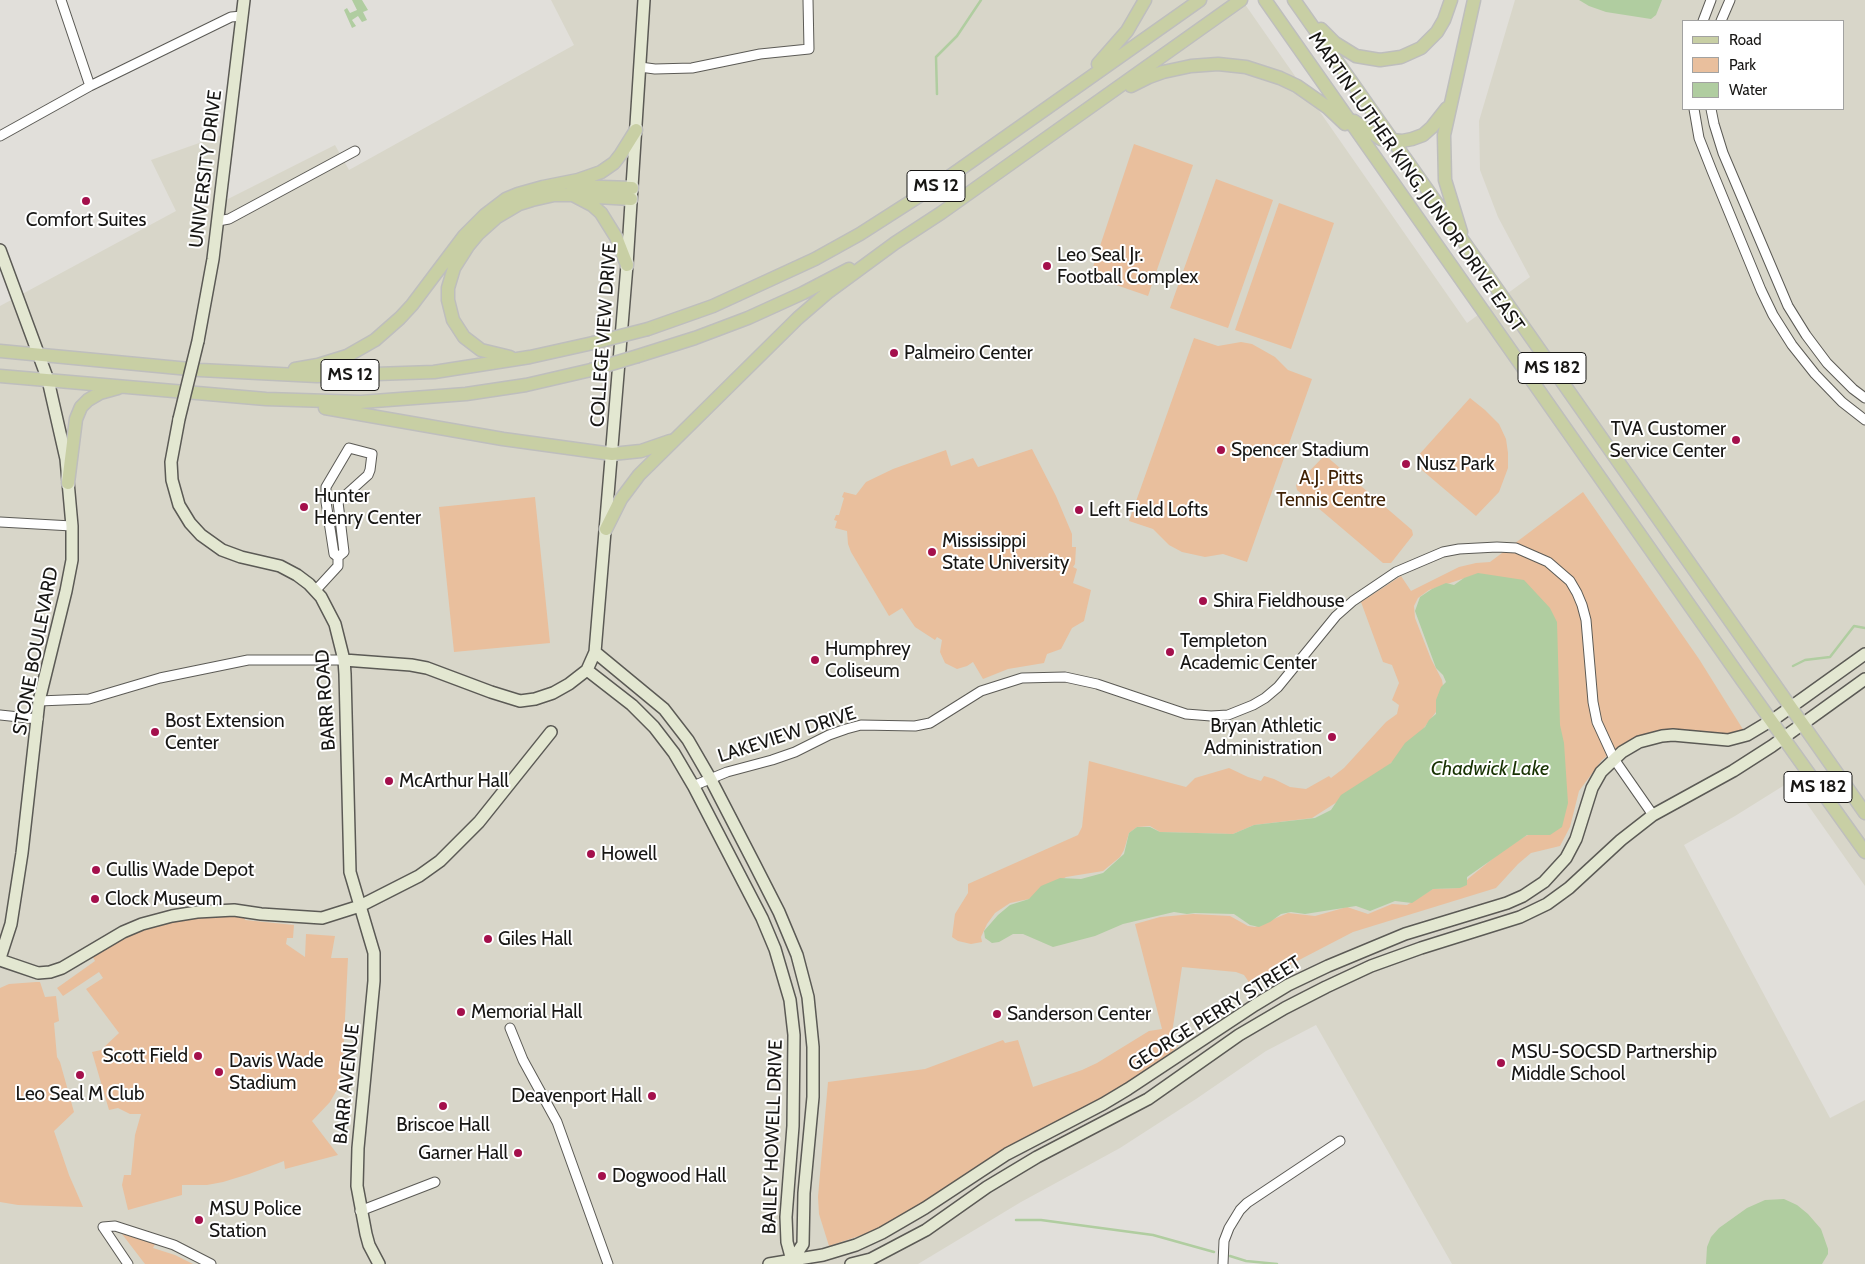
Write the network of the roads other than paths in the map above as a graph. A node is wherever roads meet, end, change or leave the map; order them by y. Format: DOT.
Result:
graph roads {
  1 [pos="61,0"];
  2 [pos="244,0"];
  3 [pos="644,0"];
  4 [pos="808,0"];
  5 [pos="1145,0"];
  6 [pos="1200,0"];
  7 [pos="1265,0"];
  8 [pos="1294,0"];
  9 [pos="1451,0"];
  10 [pos="1474,0"];
  11 [pos="1711,0"];
  12 [pos="1730,0"];
  13 [pos="1238,2"];
  14 [pos="1302,12"];
  15 [pos="242,16"];
  16 [pos="1703,20"];
  17 [pos="1721,20"];
  18 [pos="640,67"];
  19 [pos="90,86"];
  20 [pos="1450,103"];
  21 [pos="1694,110"];
  22 [pos="1711,110"];
  23 [pos="1346,116"];
  24 [pos="1073,120"];
  25 [pos="1017,127"];
  26 [pos="636,130"];
  27 [pos="0,136"];
  28 [pos="1362,139"];
  29 [pos="1393,141"];
  30 [pos="354,151"];
  31 [pos="555,185"];
  32 [pos="632,194"];
  33 [pos="573,195"];
  34 [pos="218,221"];
  35 [pos="895,243"];
  36 [pos="1467,248"];
  37 [pos="0,250"];
  38 [pos="627,265"];
  39 [pos="198,341"];
  40 [pos="0,351"];
  41 [pos="38,355"];
  42 [pos="530,358"];
  43 [pos="241,372"];
  44 [pos="0,376"];
  45 [pos="48,380"];
  46 [pos="125,386"];
  47 [pos="1853,389"];
  48 [pos="1865,398"];
  49 [pos="266,399"];
  50 [pos="1842,402"];
  51 [pos="1865,420"];
  52 [pos="675,438"];
  53 [pos="612,454"];
  54 [pos="68,483"];
  55 [pos="326,502"];
  56 [pos="338,502"];
  57 [pos="0,522"];
  58 [pos="72,526"];
  59 [pos="606,529"];
  60 [pos="338,558"];
  61 [pos="315,591"];
  62 [pos="595,652"];
  63 [pos="1865,654"];
  64 [pos="344,660"];
  65 [pos="587,670"];
  66 [pos="1865,679"];
  67 [pos="40,701"];
  68 [pos="1790,708"];
  69 [pos="0,715"];
  70 [pos="38,720"];
  71 [pos="1771,721"];
  72 [pos="1802,724"];
  73 [pos="551,732"];
  74 [pos="1783,738"];
  75 [pos="1614,759"];
  76 [pos="710,778"];
  77 [pos="693,786"];
  78 [pos="1865,813"];
  79 [pos="1653,815"];
  80 [pos="1865,852"];
  81 [pos="360,906"];
  82 [pos="0,959"];
  83 [pos="510,1028"];
  84 [pos="1340,1142"];
  85 [pos="435,1182"];
  86 [pos="360,1211"];
  87 [pos="793,1262"];
  88 [pos="128,1264"];
  89 [pos="211,1264"];
  90 [pos="379,1264"];
  91 [pos="608,1264"];
  92 [pos="769,1264"];
  93 [pos="852,1264"];
  94 [pos="1223,1264"];
  1 -- 19 [label="street"];
  2 -- 15 [label="street, UNIVERSITY DRIVE"];
  3 -- 18 [label="street, COLLEGE VIEW DRIVE"];
  4 -- 18 [label="street"];
  5 -- 25 [label="main road"];
  6 -- 25 [label="main road, MS 12"];
  7 -- 23 [label="main road, MARTIN LUTHER KING, JUNIOR DRIVE EAST / MS 182"];
  8 -- 14 [label="main road, MARTIN LUTHER KING, JUNIOR DRIVE EAST / MS 182"];
  9 -- 14 [label="main road"];
  10 -- 20 [label="main road"];
  11 -- 16 [label="street"];
  12 -- 17 [label="street"];
  13 -- 24 [label="main road, MS 12"];
  14 -- 29 [label="main road, MARTIN LUTHER KING, JUNIOR DRIVE EAST / MS 182"];
  15 -- 19 [label="street"];
  15 -- 34 [label="street, UNIVERSITY DRIVE"];
  18 -- 26 [label="street, COLLEGE VIEW DRIVE"];
  19 -- 27 [label="street"];
  20 -- 29 [label="main road"];
  20 -- 36 [label="main road"];
  21 -- 50 [label="street"];
  22 -- 47 [label="street"];
  23 -- 28 [label="main road, MARTIN LUTHER KING, JUNIOR DRIVE EAST / MS 182"];
  23 -- 29 [label="main road"];
  24 -- 28 [label="main road"];
  24 -- 35 [label="main road, MS 12"];
  25 -- 42 [label="main road, MS 12, bridge"];
  26 -- 31 [label="main road"];
  26 -- 32 [label="street, COLLEGE VIEW DRIVE"];
  28 -- 71 [label="main road, MARTIN LUTHER KING, JUNIOR DRIVE EAST / MS 182"];
  29 -- 36 [label="main road, MARTIN LUTHER KING, JUNIOR DRIVE EAST / MS 182"];
  30 -- 34 [label="street"];
  31 -- 32 [label="main road"];
  31 -- 43 [label="main road"];
  32 -- 33 [label="main road"];
  32 -- 38 [label="street, COLLEGE VIEW DRIVE"];
  33 -- 38 [label="main road"];
  33 -- 42 [label="main road"];
  34 -- 39 [label="street, UNIVERSITY DRIVE"];
  35 -- 49 [label="main road, MS 12, bridge"];
  35 -- 52 [label="main road"];
  36 -- 68 [label="main road, MARTIN LUTHER KING, JUNIOR DRIVE EAST / MS 182"];
  37 -- 41 [label="street, STONE BOULEVARD"];
  38 -- 53 [label="street, COLLEGE VIEW DRIVE"];
  39 -- 61 [label="street, BARR ROAD, bridge"];
  40 -- 41 [label="main road, MS 12"];
  41 -- 43 [label="main road, MS 12"];
  41 -- 45 [label="street, STONE BOULEVARD"];
  42 -- 43 [label="main road, MS 12"];
  44 -- 45 [label="main road, MS 12"];
  45 -- 46 [label="main road, MS 12"];
  45 -- 54 [label="street, STONE BOULEVARD"];
  46 -- 49 [label="main road, MS 12"];
  46 -- 54 [label="main road"];
  47 -- 48 [label="street"];
  47 -- 50 [label="street"];
  49 -- 53 [label="main road"];
  50 -- 51 [label="street"];
  52 -- 53 [label="main road"];
  52 -- 59 [label="main road"];
  53 -- 59 [label="street, COLLEGE VIEW DRIVE"];
  54 -- 58 [label="street, STONE BOULEVARD"];
  55 -- 56 [label="street"];
  55 -- 56 [label="street"];
  55 -- 60 [label="street"];
  56 -- 60 [label="street"];
  57 -- 58 [label="street"];
  58 -- 67 [label="street, STONE BOULEVARD"];
  59 -- 62 [label="street, COLLEGE VIEW DRIVE"];
  60 -- 61 [label="street"];
  61 -- 64 [label="street, BARR ROAD"];
  62 -- 65 [label="street, COLLEGE VIEW DRIVE"];
  62 -- 76 [label="street, BAILEY HOWELL DRIVE"];
  63 -- 68 [label="street, GEORGE PERRY STREET"];
  64 -- 65 [label="street"];
  64 -- 67 [label="street"];
  64 -- 81 [label="street, BARR ROAD"];
  65 -- 77 [label="street, BAILEY HOWELL DRIVE"];
  66 -- 72 [label="street, GEORGE PERRY STREET"];
  67 -- 70 [label="street, STONE BOULEVARD"];
  68 -- 71 [label="street, GEORGE PERRY STREET"];
  68 -- 72 [label="main road, MARTIN LUTHER KING, JUNIOR DRIVE EAST / MS 182"];
  69 -- 70 [label="street"];
  70 -- 82 [label="street, STONE BOULEVARD"];
  71 -- 74 [label="main road, MARTIN LUTHER KING, JUNIOR DRIVE EAST / MS 182"];
  71 -- 75 [label="street, GEORGE PERRY STREET"];
  72 -- 74 [label="street, GEORGE PERRY STREET"];
  72 -- 78 [label="main road, MARTIN LUTHER KING, JUNIOR DRIVE EAST / MS 182"];
  73 -- 81 [label="street"];
  74 -- 79 [label="street, GEORGE PERRY STREET"];
  74 -- 80 [label="main road, MARTIN LUTHER KING, JUNIOR DRIVE EAST / MS 182"];
  75 -- 76 [label="street, LAKEVIEW DRIVE"];
  75 -- 79 [label="street, LAKEVIEW DRIVE"];
  75 -- 87 [label="street, GEORGE PERRY STREET"];
  76 -- 77 [label="street, LAKEVIEW DRIVE"];
  76 -- 87 [label="street, BAILEY HOWELL DRIVE"];
  77 -- 87 [label="street, BAILEY HOWELL DRIVE"];
  79 -- 93 [label="street, GEORGE PERRY STREET"];
  81 -- 82 [label="street"];
  81 -- 86 [label="street, BARR AVENUE"];
  83 -- 91 [label="street"];
  84 -- 94 [label="street"];
  85 -- 86 [label="street"];
  86 -- 90 [label="street, BARR AVENUE"];
  87 -- 92 [label="street, GEORGE PERRY STREET"];
  88 -- 89 [label="street"];
}
